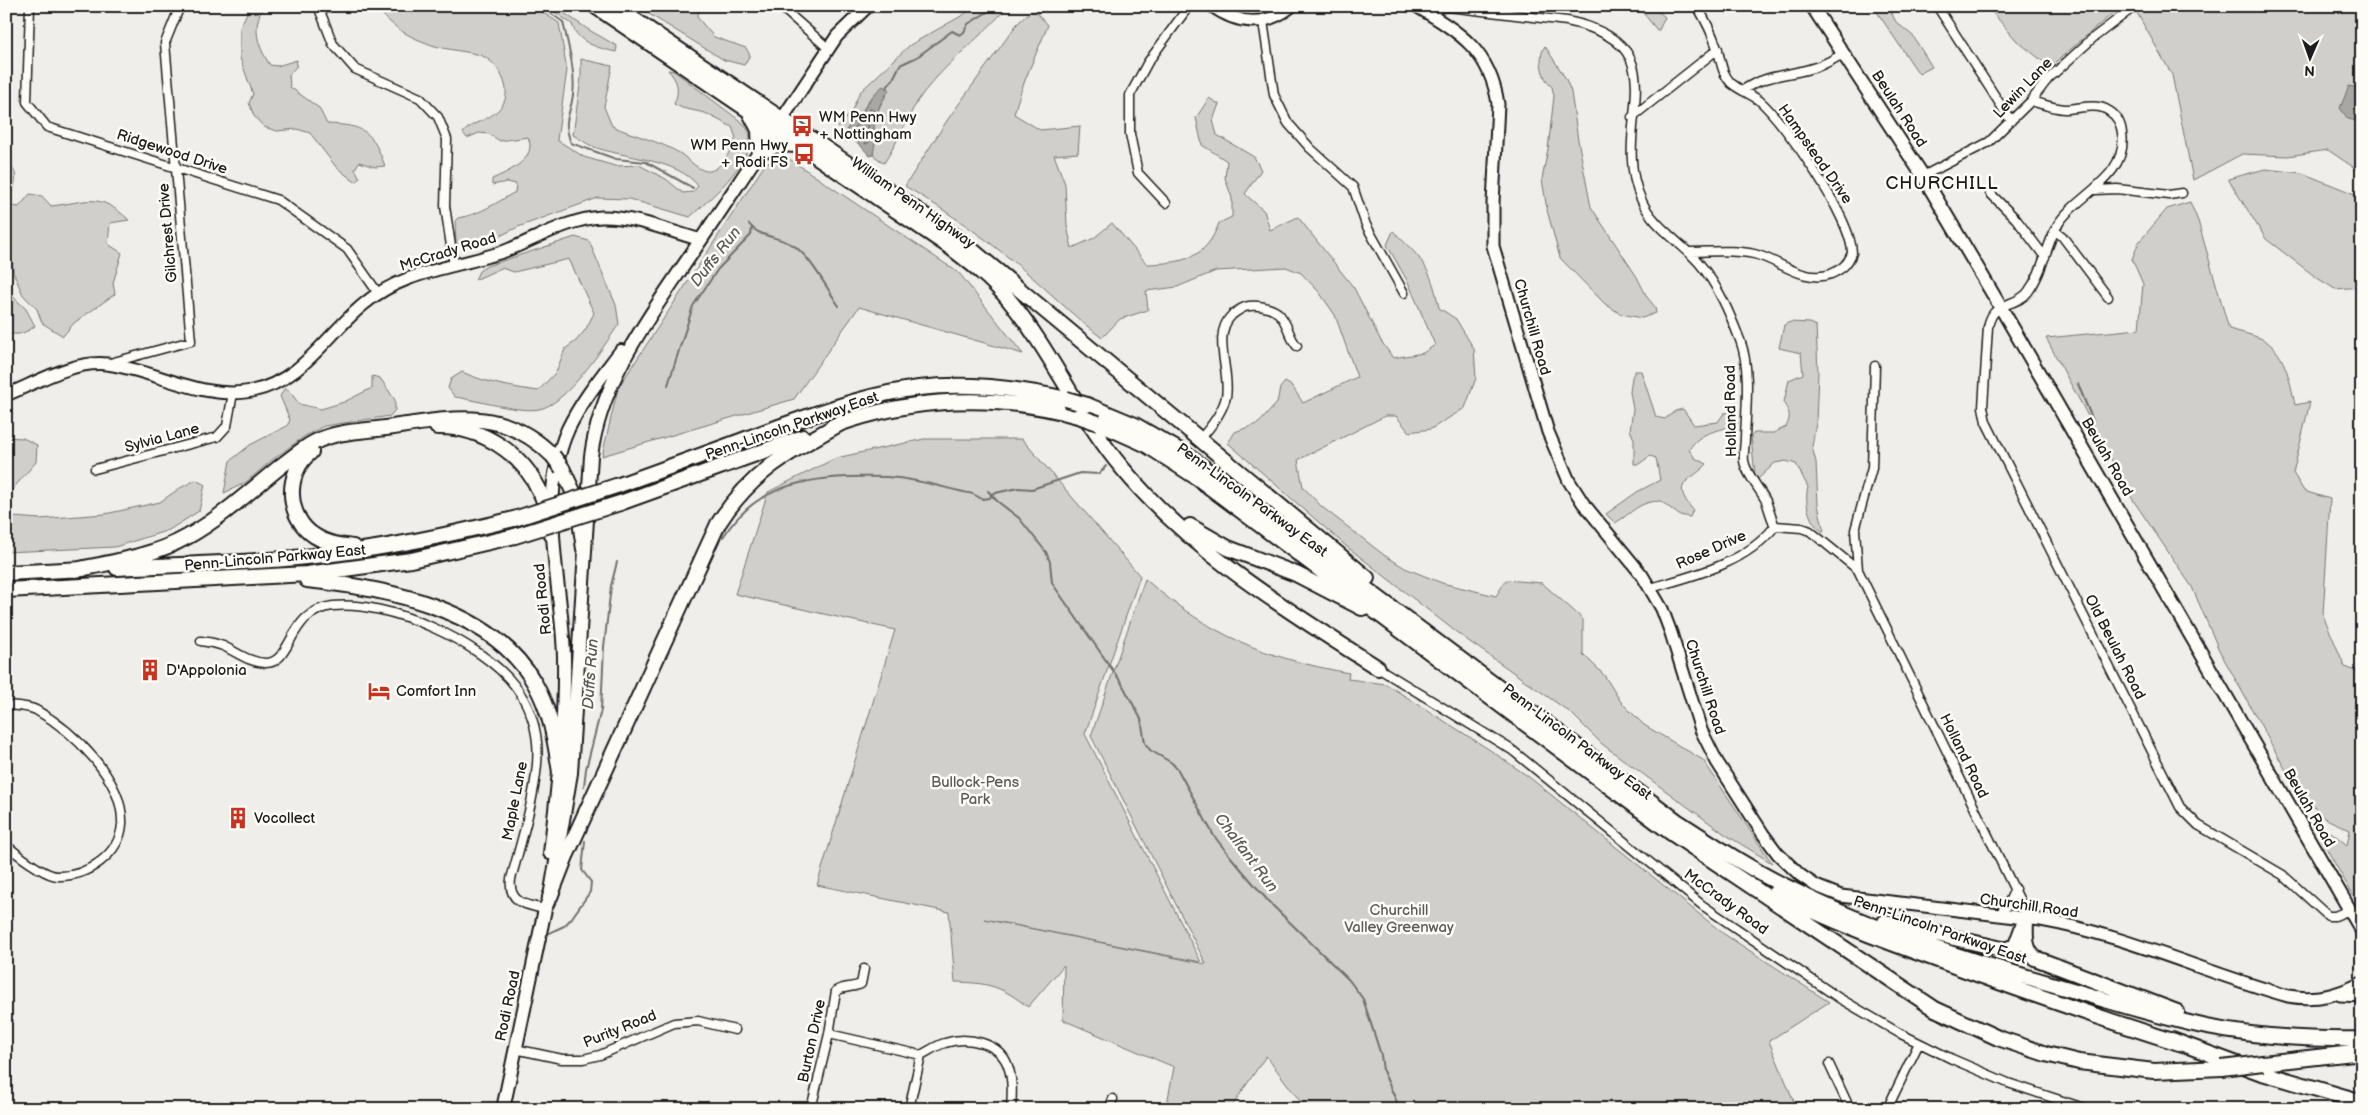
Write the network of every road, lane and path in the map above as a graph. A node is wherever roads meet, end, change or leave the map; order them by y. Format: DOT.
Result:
graph roads {
  1 [pos="30,6"];
  2 [pos="180,6"];
  3 [pos="318,6"];
  4 [pos="595,6"];
  5 [pos="614,6"];
  6 [pos="780,6"];
  7 [pos="868,6"];
  8 [pos="1189,6"];
  9 [pos="1212,6"];
  10 [pos="1292,6"];
  11 [pos="1416,6"];
  12 [pos="1697,6"];
  13 [pos="1812,6"];
  14 [pos="1937,6"];
  15 [pos="2135,6"];
  16 [pos="1431,15"];
  17 [pos="1263,21"];
  18 [pos="829,49"];
  19 [pos="1718,49"];
  20 [pos="1844,53"];
  21 [pos="1744,90"];
  22 [pos="2031,101"];
  23 [pos="748,111"];
  24 [pos="1632,117"];
  25 [pos="2011,121"];
  26 [pos="779,124"];
  27 [pos="799,145"];
  28 [pos="760,152"];
  29 [pos="176,167"];
  30 [pos="1923,176"];
  31 [pos="2095,190"];
  32 [pos="1990,193"];
  33 [pos="2182,193"];
  34 [pos="1166,204"];
  35 [pos="2055,231"];
  36 [pos="701,240"];
  37 [pos="1688,252"];
  38 [pos="2045,257"];
  39 [pos="454,266"];
  40 [pos="378,293"];
  41 [pos="1404,293"];
  42 [pos="2108,297"];
  43 [pos="2000,306"];
  44 [pos="651,314"];
  45 [pos="1297,346"];
  46 [pos="106,364"];
  47 [pos="1875,366"];
  48 [pos="233,393"];
  49 [pos="6,395"];
  50 [pos="841,423"];
  51 [pos="1200,439"];
  52 [pos="95,469"];
  53 [pos="1147,495"];
  54 [pos="1775,526"];
  55 [pos="552,535"];
  56 [pos="371,549"];
  57 [pos="584,549"];
  58 [pos="75,570"];
  59 [pos="1858,570"];
  60 [pos="6,573"];
  61 [pos="274,577"];
  62 [pos="1650,588"];
  63 [pos="6,590"];
  64 [pos="1377,612"];
  65 [pos="1434,639"];
  66 [pos="200,642"];
  67 [pos="1378,668"];
  68 [pos="6,705"];
  69 [pos="560,772"];
  70 [pos="6,845"];
  71 [pos="1715,862"];
  72 [pos="2015,889"];
  73 [pos="548,903"];
  74 [pos="2349,910"];
  75 [pos="1838,912"];
  76 [pos="1997,916"];
  77 [pos="2026,918"];
  78 [pos="2362,931"];
  79 [pos="1971,961"];
  80 [pos="864,968"];
  81 [pos="2361,983"];
  82 [pos="2333,995"];
  83 [pos="2362,996"];
  84 [pos="735,1030"];
  85 [pos="2228,1030"];
  86 [pos="829,1034"];
  87 [pos="2362,1039"];
  88 [pos="1919,1043"];
  89 [pos="2179,1043"];
  90 [pos="515,1049"];
  91 [pos="2362,1052"];
  92 [pos="921,1055"];
  93 [pos="1829,1064"];
  94 [pos="1113,1099"];
  95 [pos="2362,1102"];
  96 [pos="503,1109"];
  97 [pos="811,1109"];
  98 [pos="908,1109"];
  99 [pos="1011,1109"];
  100 [pos="1109,1109"];
  101 [pos="1850,1109"];
  102 [pos="1887,1109"];
  103 [pos="2087,1109"];
  1 -- 29 [label="street, Ridgewood Drive"];
  2 -- 29 [label="street, Gilchrest Drive"];
  3 -- 39 [label="street"];
  4 -- 23 [label="highway, William Penn Highway"];
  5 -- 26 [label="highway, William Penn Highway"];
  6 -- 18 [label="street"];
  7 -- 18 [label="street"];
  8 -- 34 [label="street"];
  9 -- 17 [label="street"];
  10 -- 17 [label="street"];
  11 -- 16 [label="street, Churchill Road"];
  12 -- 19 [label="street, Hampstead Drive"];
  13 -- 20 [label="main road, Beulah Road"];
  14 -- 25 [label="street"];
  15 -- 22 [label="street, Lewin Lane"];
  16 -- 24 [label="street, Holland Road"];
  16 -- 62 [label="street, Churchill Road"];
  17 -- 41 [label="street"];
  18 -- 26 [label="street"];
  19 -- 21 [label="street, Hampstead Drive"];
  19 -- 24 [label="street"];
  20 -- 21 [label="street"];
  20 -- 30 [label="main road, Beulah Road"];
  21 -- 37 [label="street, Hampstead Drive"];
  22 -- 25 [label="street, Lewin Lane"];
  22 -- 31 [label="street"];
  23 -- 26 [label="highway, William Penn Highway"];
  23 -- 28 [label="highway"];
  24 -- 37 [label="street, Holland Road"];
  25 -- 30 [label="street, Lewin Lane"];
  26 -- 27 [label="highway, William Penn Highway"];
  26 -- 28 [label="main road, Rodi Road"];
  26 -- 51 [label="highway, William Penn Highway"];
  27 -- 28 [label="highway"];
  27 -- 53 [label="highway, William Penn Highway"];
  28 -- 36 [label="main road, Rodi Road"];
  29 -- 40 [label="street, Ridgewood Drive"];
  29 -- 46 [label="street, Gilchrest Drive"];
  30 -- 43 [label="main road, Beulah Road"];
  31 -- 33 [label="street"];
  31 -- 35 [label="street"];
  32 -- 38 [label="street"];
  35 -- 38 [label="street"];
  35 -- 42 [label="street"];
  36 -- 39 [label="street, McCrady Road"];
  36 -- 44 [label="main road, Rodi Road"];
  37 -- 54 [label="street, Holland Road"];
  38 -- 43 [label="street"];
  39 -- 40 [label="street, McCrady Road"];
  40 -- 48 [label="street, McCrady Road"];
  43 -- 74 [label="main road, Beulah Road"];
  43 -- 74 [label="street, Old Beulah Road"];
  44 -- 55 [label="main road, Rodi Road"];
  44 -- 57 [label="main road, Rodi Road"];
  45 -- 51 [label="street"];
  46 -- 48 [label="street, McCrady Road"];
  46 -- 49 [label="street"];
  47 -- 59 [label="street"];
  48 -- 52 [label="street, Sylvia Lane"];
  50 -- 61 [label="highway, Penn-Lincoln Parkway East, bridge"];
  50 -- 64 [label="highway, Penn-Lincoln Parkway East, bridge"];
  50 -- 73 [label="highway"];
  51 -- 65 [label="highway, William Penn Highway"];
  53 -- 64 [label="highway"];
  53 -- 67 [label="highway"];
  54 -- 59 [label="street, Holland Road"];
  54 -- 62 [label="street, Rose Drive"];
  55 -- 56 [label="highway"];
  55 -- 69 [label="main road, Rodi Road"];
  56 -- 58 [label="highway, Penn-Lincoln Parkway East"];
  56 -- 65 [label="highway, Penn-Lincoln Parkway East, bridge"];
  57 -- 58 [label="highway, bridge"];
  57 -- 73 [label="main road, Rodi Road"];
  58 -- 60 [label="highway, Penn-Lincoln Parkway East"];
  59 -- 72 [label="street, Holland Road"];
  61 -- 63 [label="highway, Penn-Lincoln Parkway East"];
  61 -- 69 [label="highway"];
  62 -- 76 [label="street, Churchill Road"];
  64 -- 71 [label="highway, Penn-Lincoln Parkway East"];
  65 -- 75 [label="highway, Penn-Lincoln Parkway East"];
  66 -- 73 [label="street, Maple Lane"];
  67 -- 88 [label="street, McCrady Road"];
  68 -- 70 [label="street"];
  69 -- 73 [label="main road, Rodi Road"];
  71 -- 89 [label="highway"];
  71 -- 91 [label="highway, Penn-Lincoln Parkway East, bridge"];
  72 -- 76 [label="street"];
  72 -- 77 [label="street, Holland Road"];
  73 -- 90 [label="main road, Rodi Road"];
  74 -- 78 [label="main road, Beulah Road"];
  75 -- 77 [label="highway"];
  75 -- 79 [label="highway, Penn-Lincoln Parkway East"];
  76 -- 77 [label="street, Churchill Road"];
  77 -- 82 [label="street, Churchill Road"];
  77 -- 85 [label="highway"];
  79 -- 85 [label="highway, Penn-Lincoln Parkway East"];
  79 -- 89 [label="highway"];
  80 -- 86 [label="street, Burton Drive"];
  81 -- 82 [label="street, Churchill Road"];
  82 -- 83 [label="street"];
  84 -- 90 [label="street, Purity Road"];
  85 -- 87 [label="highway, Penn-Lincoln Parkway East"];
  86 -- 92 [label="street"];
  86 -- 97 [label="street, Burton Drive"];
  88 -- 102 [label="street"];
  88 -- 103 [label="street, McCrady Road"];
  89 -- 95 [label="highway"];
  90 -- 96 [label="main road, Rodi Road"];
  92 -- 98 [label="street"];
  92 -- 99 [label="street"];
  93 -- 101 [label="street"];
  94 -- 100 [label="street"];
}
